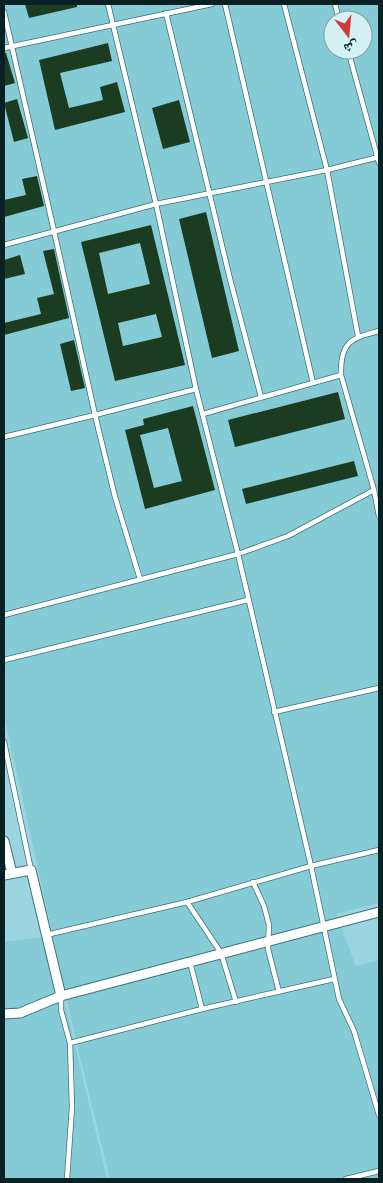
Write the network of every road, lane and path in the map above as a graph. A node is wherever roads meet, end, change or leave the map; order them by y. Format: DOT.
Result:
graph roads {
  1 [pos="108,4"];
  2 [pos="212,4"];
  3 [pos="225,4"];
  4 [pos="284,4"];
  5 [pos="4,12"];
  6 [pos="166,13"];
  7 [pos="113,24"];
  8 [pos="11,46"];
  9 [pos="4,48"];
  10 [pos="351,60"];
  11 [pos="379,159"];
  12 [pos="327,170"];
  13 [pos="267,182"];
  14 [pos="210,194"];
  15 [pos="156,204"];
  16 [pos="54,231"];
  17 [pos="4,245"];
  18 [pos="379,331"];
  19 [pos="358,336"];
  20 [pos="341,375"];
  21 [pos="313,383"];
  22 [pos="196,389"];
  23 [pos="261,398"];
  24 [pos="203,414"];
  25 [pos="95,416"];
  26 [pos="4,436"];
  27 [pos="374,490"];
  28 [pos="379,516"];
  29 [pos="238,554"];
  30 [pos="140,579"];
  31 [pos="248,600"];
  32 [pos="4,615"];
  33 [pos="4,660"];
  34 [pos="379,688"];
  35 [pos="274,712"];
  36 [pos="4,742"];
  37 [pos="4,841"];
  38 [pos="379,850"];
  39 [pos="311,866"];
  40 [pos="32,870"];
  41 [pos="8,874"];
  42 [pos="253,882"];
  43 [pos="187,902"];
  44 [pos="379,912"];
  45 [pos="323,927"];
  46 [pos="46,935"];
  47 [pos="268,941"];
  48 [pos="221,953"];
  49 [pos="189,961"];
  50 [pos="334,979"];
  51 [pos="279,992"];
  52 [pos="61,996"];
  53 [pos="236,1002"];
  54 [pos="202,1009"];
  55 [pos="4,1014"];
  56 [pos="70,1043"];
  57 [pos="379,1115"];
  58 [pos="379,1171"];
  59 [pos="67,1179"];
  60 [pos="346,1179"];
  1 -- 7 [label="lane"];
  2 -- 6 [label="lane"];
  3 -- 13 [label="lane"];
  4 -- 12 [label="lane"];
  5 -- 8 [label="lane"];
  6 -- 7 [label="lane"];
  6 -- 14 [label="lane"];
  7 -- 8 [label="lane"];
  7 -- 15 [label="lane"];
  8 -- 9 [label="lane"];
  8 -- 16 [label="lane"];
  10 -- 11 [label="lane"];
  11 -- 12 [label="lane"];
  12 -- 13 [label="lane"];
  12 -- 19 [label="lane"];
  13 -- 14 [label="lane"];
  13 -- 21 [label="lane"];
  14 -- 15 [label="lane"];
  14 -- 23 [label="lane"];
  15 -- 16 [label="lane"];
  15 -- 22 [label="lane"];
  16 -- 17 [label="lane"];
  16 -- 25 [label="lane"];
  18 -- 19 [label="lane"];
  19 -- 20 [label="lane"];
  20 -- 21 [label="lane"];
  20 -- 27 [label="lane"];
  21 -- 23 [label="lane"];
  22 -- 24 [label="lane"];
  22 -- 25 [label="lane"];
  23 -- 24 [label="lane"];
  24 -- 29 [label="lane"];
  25 -- 26 [label="lane"];
  25 -- 30 [label="lane"];
  27 -- 28 [label="lane"];
  27 -- 29 [label="lane"];
  29 -- 30 [label="lane"];
  29 -- 31 [label="lane"];
  30 -- 32 [label="lane"];
  31 -- 33 [label="lane"];
  31 -- 35 [label="lane"];
  34 -- 35 [label="lane"];
  35 -- 39 [label="lane"];
  36 -- 40 [label="lane"];
  37 -- 41 [label="street"];
  38 -- 39 [label="lane"];
  39 -- 42 [label="lane"];
  39 -- 45 [label="lane"];
  40 -- 41 [label="street"];
  40 -- 46 [label="street"];
  42 -- 43 [label="lane"];
  42 -- 47 [label="lane"];
  43 -- 46 [label="lane"];
  43 -- 48 [label="lane"];
  44 -- 45 [label="street"];
  45 -- 47 [label="street"];
  45 -- 50 [label="lane"];
  46 -- 52 [label="street"];
  47 -- 48 [label="street"];
  47 -- 51 [label="lane"];
  48 -- 49 [label="street"];
  48 -- 53 [label="lane"];
  49 -- 52 [label="street"];
  49 -- 54 [label="lane"];
  50 -- 51 [label="lane"];
  50 -- 57 [label="lane"];
  51 -- 53 [label="lane"];
  52 -- 55 [label="street"];
  52 -- 56 [label="lane"];
  53 -- 54 [label="lane"];
  54 -- 56 [label="lane"];
  56 -- 59 [label="lane"];
  58 -- 60 [label="lane"];
}
